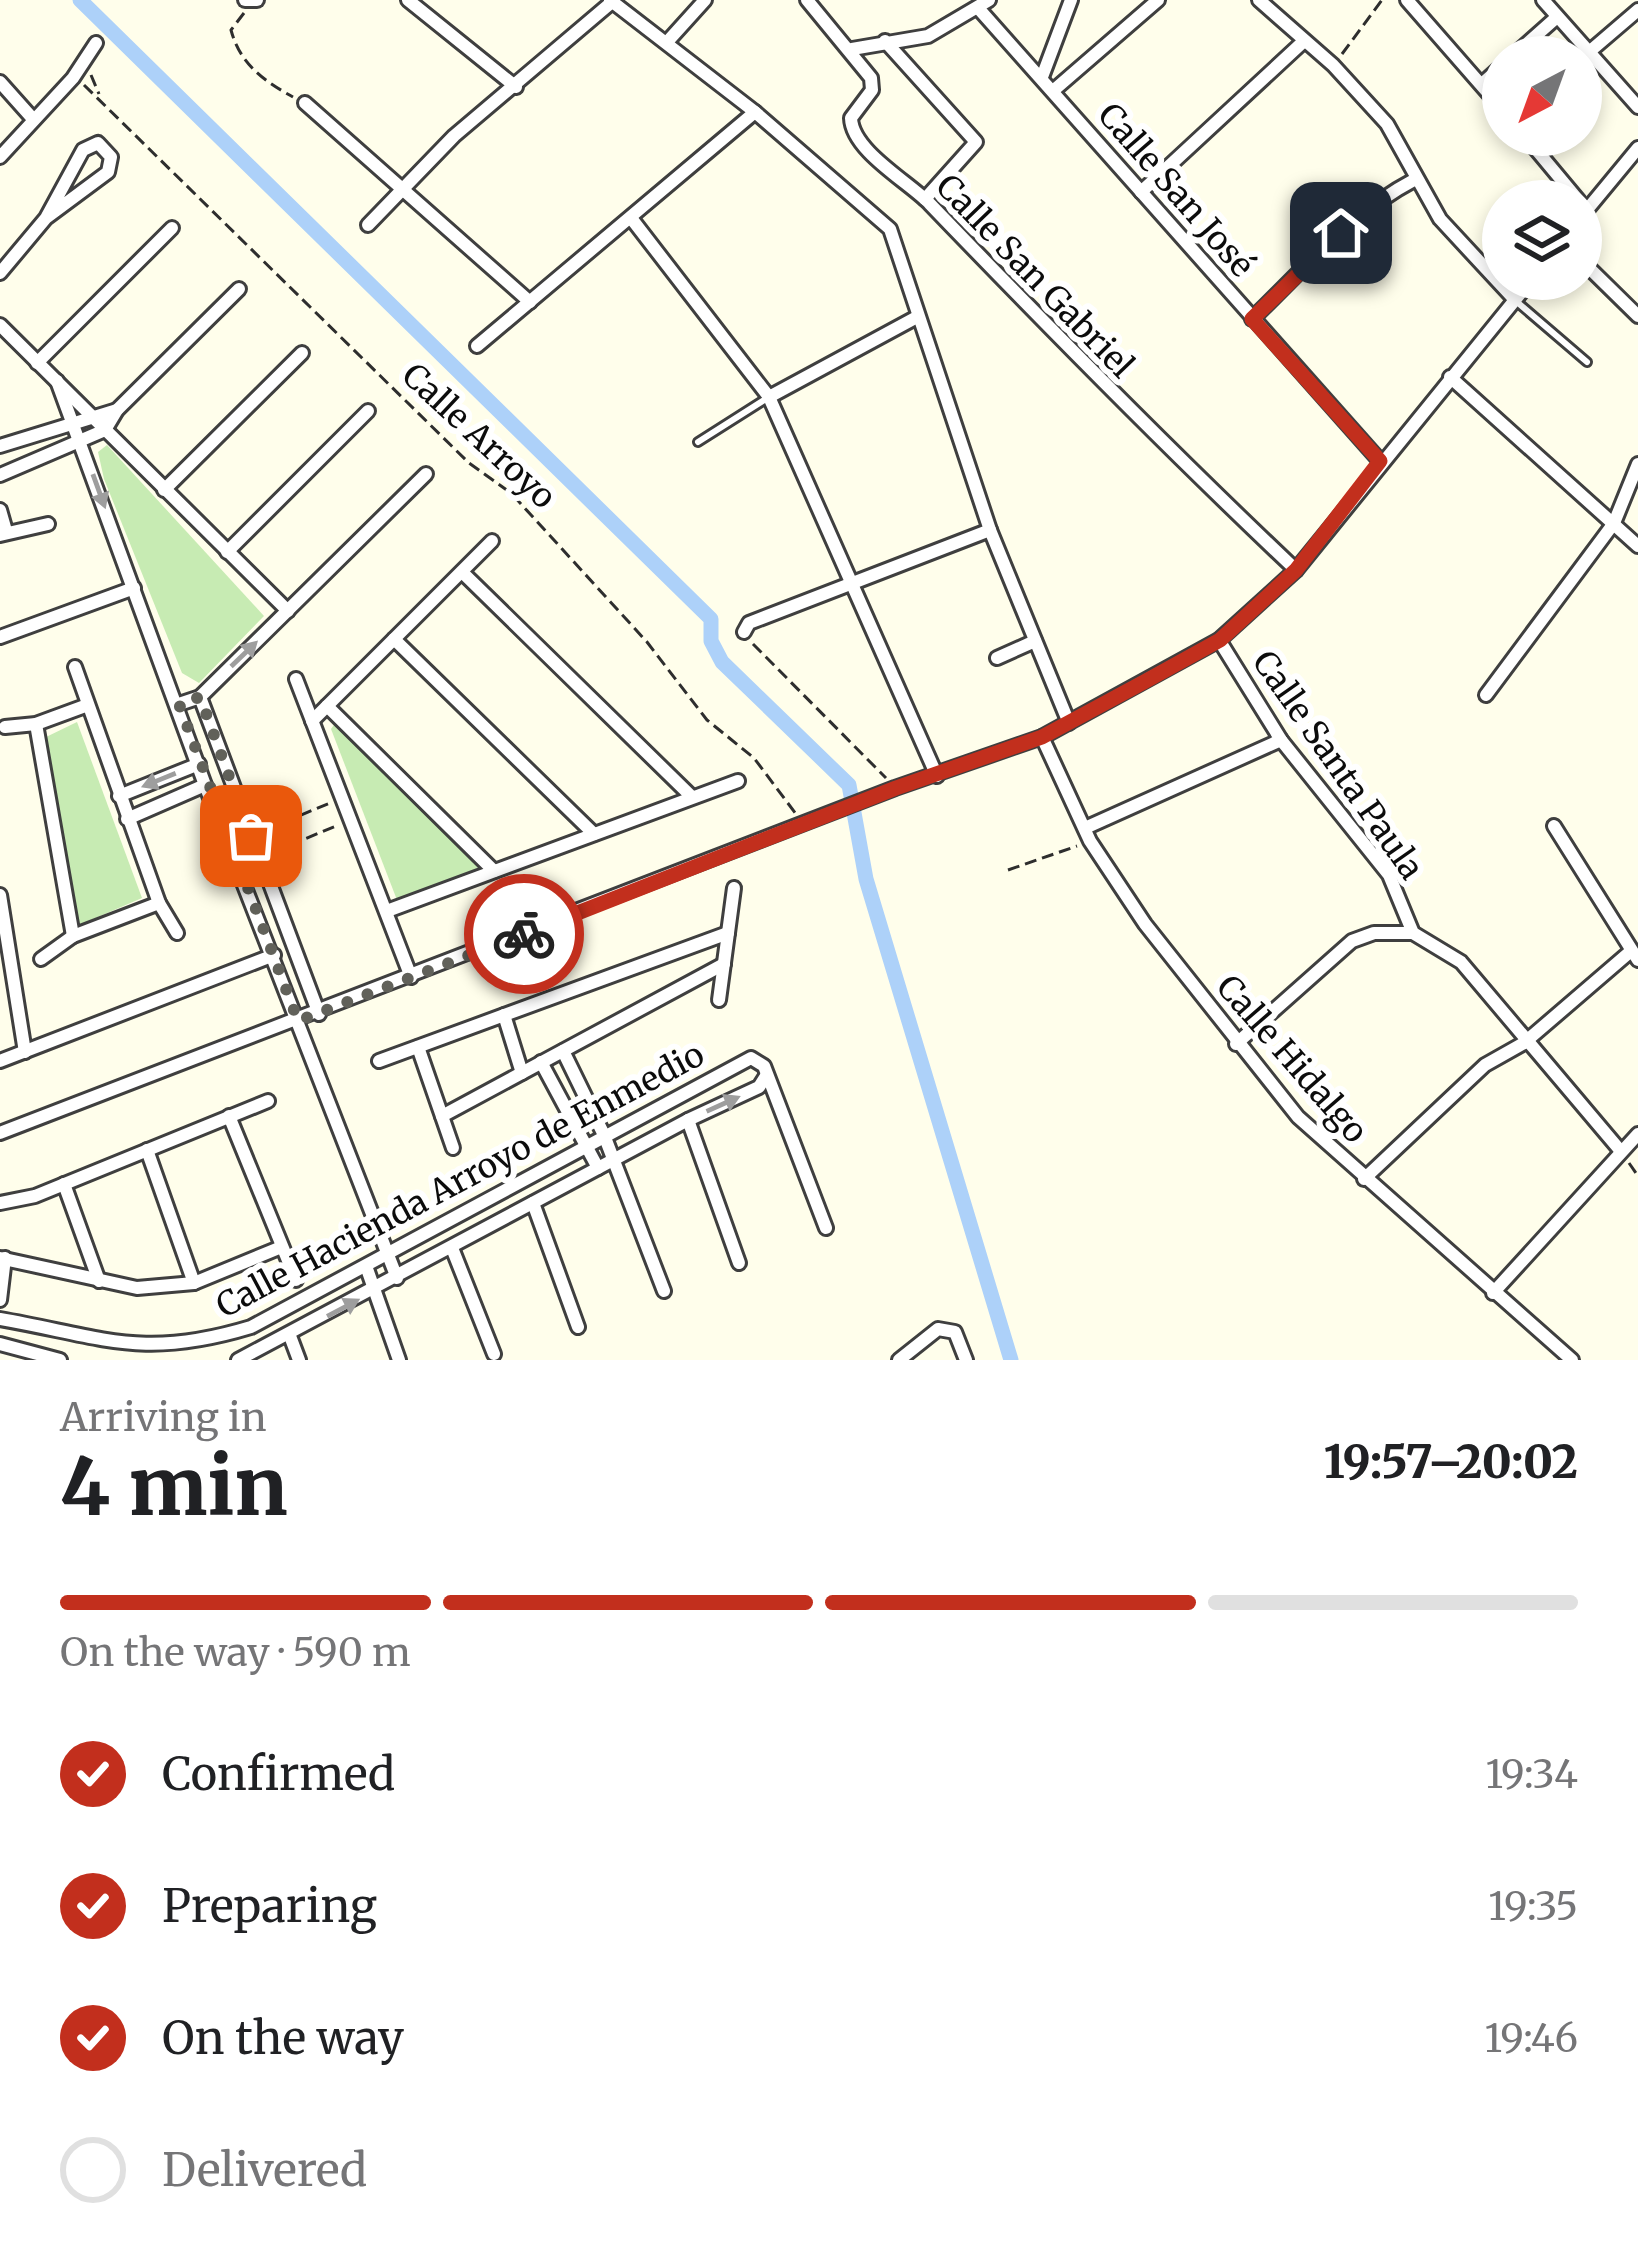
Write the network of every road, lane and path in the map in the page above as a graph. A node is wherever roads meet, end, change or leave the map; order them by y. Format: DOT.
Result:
graph roads {
  1 [pos="408,0"];
  2 [pos="705,0"];
  3 [pos="807,0"];
  4 [pos="1071,0"];
  5 [pos="1158,0"];
  6 [pos="1259,0"];
  7 [pos="1382,0"];
  8 [pos="1407,0"];
  9 [pos="1543,0"];
  10 [pos="251,1"];
  11 [pos="612,1"];
  12 [pos="984,4"];
  13 [pos="1638,10"];
  14 [pos="1557,17"];
  15 [pos="1536,36"];
  16 [pos="1574,36"];
  17 [pos="668,41"];
  18 [pos="885,41"];
  19 [pos="1304,41"];
  20 [pos="1602,41"];
  21 [pos="96,43"];
  22 [pos="852,50"];
  23 [pos="85,61"];
  24 [pos="1333,65"];
  25 [pos="1602,67"];
  26 [pos="1042,77"];
  27 [pos="73,78"];
  28 [pos="0,82"];
  29 [pos="1482,84"];
  30 [pos="516,88"];
  31 [pos="1054,90"];
  32 [pos="99,96"];
  33 [pos="305,104"];
  34 [pos="1638,107"];
  35 [pos="755,112"];
  36 [pos="33,119"];
  37 [pos="1638,148"];
  38 [pos="1541,156"];
  39 [pos="0,157"];
  40 [pos="1414,180"];
  41 [pos="1560,180"];
  42 [pos="1602,186"];
  43 [pos="405,189"];
  44 [pos="1141,192"];
  45 [pos="925,199"];
  46 [pos="46,218"];
  47 [pos="631,218"];
  48 [pos="368,225"];
  49 [pos="172,228"];
  50 [pos="1482,264"];
  51 [pos="0,273"];
  52 [pos="1602,281"];
  53 [pos="239,289"];
  54 [pos="1515,300"];
  55 [pos="530,302"];
  56 [pos="1638,316"];
  57 [pos="917,317"];
  58 [pos="1252,319"];
  59 [pos="0,325"];
  60 [pos="477,346"];
  61 [pos="302,352"];
  62 [pos="1587,362"];
  63 [pos="38,363"];
  64 [pos="1450,377"];
  65 [pos="57,382"];
  66 [pos="769,397"];
  67 [pos="117,410"];
  68 [pos="368,411"];
  69 [pos="93,416"];
  70 [pos="72,421"];
  71 [pos="105,430"];
  72 [pos="698,442"];
  73 [pos="81,443"];
  74 [pos="0,446"];
  75 [pos="1380,461"];
  76 [pos="1638,464"];
  77 [pos="426,474"];
  78 [pos="0,475"];
  79 [pos="164,490"];
  80 [pos="0,510"];
  81 [pos="1613,523"];
  82 [pos="48,524"];
  83 [pos="990,530"];
  84 [pos="3,533"];
  85 [pos="492,541"];
  86 [pos="1638,547"];
  87 [pos="227,552"];
  88 [pos="1296,570"];
  89 [pos="462,572"];
  90 [pos="853,584"];
  91 [pos="134,588"];
  92 [pos="288,611"];
  93 [pos="744,632"];
  94 [pos="0,637"];
  95 [pos="394,639"];
  96 [pos="1220,640"];
  97 [pos="1035,641"];
  98 [pos="997,658"];
  99 [pos="75,667"];
  100 [pos="296,680"];
  101 [pos="1486,695"];
  102 [pos="200,697"];
  103 [pos="179,704"];
  104 [pos="85,706"];
  105 [pos="327,706"];
  106 [pos="312,721"];
  107 [pos="1069,723"];
  108 [pos="37,724"];
  109 [pos="5,727"];
  110 [pos="1042,737"];
  111 [pos="1281,740"];
  112 [pos="200,764"];
  113 [pos="937,776"];
  114 [pos="738,781"];
  115 [pos="205,784"];
  116 [pos="896,788"];
  117 [pos="118,796"];
  118 [pos="692,797"];
  119 [pos="342,798"];
  120 [pos="127,819"];
  121 [pos="351,819"];
  122 [pos="806,826"];
  123 [pos="1554,826"];
  124 [pos="594,834"];
  125 [pos="1088,835"];
  126 [pos="251,836"];
  127 [pos="260,858"];
  128 [pos="1009,870"];
  129 [pos="494,871"];
  130 [pos="734,888"];
  131 [pos="0,895"];
  132 [pos="159,903"];
  133 [pos="387,911"];
  134 [pos="2,916"];
  135 [pos="178,933"];
  136 [pos="728,933"];
  137 [pos="1413,933"];
  138 [pos="73,936"];
  139 [pos="274,955"];
  140 [pos="1635,955"];
  141 [pos="41,959"];
  142 [pos="724,964"];
  143 [pos="411,976"];
  144 [pos="15,999"];
  145 [pos="719,1000"];
  146 [pos="0,1002"];
  147 [pos="319,1014"];
  148 [pos="504,1015"];
  149 [pos="298,1021"];
  150 [pos="1524,1043"];
  151 [pos="1237,1044"];
  152 [pos="418,1047"];
  153 [pos="563,1051"];
  154 [pos="25,1052"];
  155 [pos="0,1061"];
  156 [pos="379,1061"];
  157 [pos="541,1062"];
  158 [pos="523,1073"];
  159 [pos="766,1076"];
  160 [pos="268,1100"];
  161 [pos="229,1116"];
  162 [pos="442,1116"];
  163 [pos="688,1120"];
  164 [pos="0,1133"];
  165 [pos="1638,1134"];
  166 [pos="604,1135"];
  167 [pos="586,1144"];
  168 [pos="453,1148"];
  169 [pos="147,1150"];
  170 [pos="1619,1150"];
  171 [pos="612,1160"];
  172 [pos="598,1168"];
  173 [pos="1364,1179"];
  174 [pos="64,1184"];
  175 [pos="0,1203"];
  176 [pos="533,1203"];
  177 [pos="826,1228"];
  178 [pos="279,1248"];
  179 [pos="452,1248"];
  180 [pos="387,1255"];
  181 [pos="3,1258"];
  182 [pos="739,1263"];
  183 [pos="366,1266"];
  184 [pos="397,1278"];
  185 [pos="296,1280"];
  186 [pos="99,1281"];
  187 [pos="194,1283"];
  188 [pos="375,1291"];
  189 [pos="664,1291"];
  190 [pos="1493,1293"];
  191 [pos="0,1300"];
  192 [pos="0,1319"];
  193 [pos="578,1327"];
  194 [pos="290,1336"];
  195 [pos="0,1344"];
  196 [pos="494,1354"];
  197 [pos="60,1360"];
  198 [pos="238,1360"];
  199 [pos="299,1360"];
  200 [pos="399,1360"];
  201 [pos="899,1360"];
  202 [pos="966,1360"];
  203 [pos="1572,1360"];
  1 -- 30 [label="street"];
  2 -- 17 [label="street"];
  3 -- 22 [label="street, Calle San Gabriel"];
  4 -- 26 [label="street"];
  5 -- 31 [label="street"];
  6 -- 19 [label="street"];
  7 -- 24 [label="path"];
  8 -- 29 [label="street"];
  9 -- 14 [label="street"];
  10 -- 33 [label="path"];
  11 -- 17 [label="street"];
  11 -- 30 [label="street"];
  12 -- 18 [label="street"];
  12 -- 26 [label="street, Calle San José"];
  13 -- 20 [label="street"];
  14 -- 15 [label="street"];
  14 -- 16 [label="street"];
  17 -- 35 [label="street"];
  18 -- 22 [label="street"];
  18 -- 45 [label="street"];
  19 -- 24 [label="street"];
  19 -- 44 [label="street"];
  21 -- 23 [label="street"];
  22 -- 45 [label="street, Calle San Gabriel"];
  23 -- 27 [label="street"];
  23 -- 32 [label="path, Calle Arroyo"];
  24 -- 40 [label="street"];
  25 -- 34 [label="street"];
  26 -- 31 [label="street, Calle San José"];
  27 -- 32 [label="path, Calle Arroyo"];
  27 -- 36 [label="street"];
  28 -- 36 [label="street"];
  30 -- 43 [label="street"];
  31 -- 44 [label="street, Calle San José"];
  32 -- 122 [label="path, Calle Arroyo"];
  33 -- 43 [label="street"];
  35 -- 47 [label="street"];
  35 -- 57 [label="street"];
  36 -- 39 [label="street"];
  37 -- 42 [label="street"];
  38 -- 41 [label="street"];
  40 -- 50 [label="street"];
  40 -- 58 [label="street"];
  43 -- 48 [label="street"];
  43 -- 55 [label="street"];
  44 -- 58 [label="street, Calle San José"];
  45 -- 88 [label="street, Calle San Gabriel"];
  46 -- 46 [label="street"];
  46 -- 51 [label="street"];
  47 -- 55 [label="street"];
  47 -- 66 [label="street"];
  49 -- 63 [label="street"];
  52 -- 56 [label="street"];
  53 -- 67 [label="street"];
  54 -- 62 [label="lane"];
  54 -- 64 [label="street"];
  55 -- 60 [label="street"];
  57 -- 66 [label="street"];
  57 -- 83 [label="street"];
  58 -- 75 [label="street, Calle San José"];
  59 -- 63 [label="street"];
  61 -- 79 [label="street"];
  63 -- 65 [label="street"];
  64 -- 75 [label="street"];
  64 -- 81 [label="street"];
  65 -- 69 [label="street"];
  65 -- 70 [label="street"];
  66 -- 72 [label="lane"];
  66 -- 90 [label="street"];
  67 -- 69 [label="street"];
  67 -- 71 [label="street"];
  68 -- 87 [label="street"];
  69 -- 70 [label="street"];
  69 -- 71 [label="street"];
  70 -- 73 [label="street"];
  70 -- 74 [label="street"];
  71 -- 73 [label="street"];
  71 -- 79 [label="street"];
  73 -- 78 [label="street"];
  73 -- 91 [label="street, one-way"];
  75 -- 88 [label="street"];
  76 -- 81 [label="street"];
  77 -- 92 [label="street"];
  79 -- 87 [label="street"];
  80 -- 84 [label="street"];
  81 -- 86 [label="street"];
  81 -- 101 [label="street"];
  82 -- 84 [label="street"];
  83 -- 90 [label="street"];
  83 -- 97 [label="street"];
  85 -- 89 [label="street"];
  87 -- 92 [label="street"];
  88 -- 96 [label="street"];
  89 -- 95 [label="street"];
  89 -- 118 [label="street"];
  90 -- 93 [label="street"];
  90 -- 113 [label="street"];
  91 -- 94 [label="street"];
  91 -- 103 [label="street"];
  102 -- 92 [label="street, one-way"];
  93 -- 116 [label="path"];
  95 -- 105 [label="street"];
  95 -- 124 [label="street"];
  96 -- 107 [label="street"];
  96 -- 111 [label="street, Calle Santa Paula"];
  97 -- 98 [label="street"];
  97 -- 107 [label="street"];
  99 -- 104 [label="street"];
  100 -- 106 [label="street"];
  102 -- 103 [label="street"];
  102 -- 126 [label="street"];
  103 -- 112 [label="street"];
  104 -- 108 [label="street"];
  104 -- 117 [label="street"];
  105 -- 106 [label="street"];
  105 -- 129 [label="street"];
  106 -- 119 [label="street"];
  107 -- 110 [label="street"];
  108 -- 109 [label="street"];
  108 -- 138 [label="street"];
  110 -- 113 [label="street"];
  110 -- 125 [label="street, Calle Hidalgo"];
  111 -- 125 [label="street"];
  111 -- 137 [label="street, Calle Santa Paula"];
  112 -- 115 [label="street"];
  112 -- 117 [label="street, one-way"];
  113 -- 116 [label="street"];
  114 -- 118 [label="street"];
  115 -- 120 [label="street"];
  115 -- 139 [label="street"];
  116 -- 122 [label="street"];
  117 -- 120 [label="street"];
  118 -- 124 [label="street"];
  119 -- 121 [label="street"];
  119 -- 126 [label="path"];
  120 -- 132 [label="street"];
  121 -- 127 [label="path"];
  121 -- 133 [label="street"];
  122 -- 143 [label="street"];
  123 -- 140 [label="street"];
  124 -- 129 [label="street"];
  125 -- 128 [label="path"];
  125 -- 151 [label="street, Calle Hidalgo"];
  126 -- 127 [label="street"];
  127 -- 147 [label="street"];
  129 -- 133 [label="street"];
  130 -- 136 [label="street"];
  131 -- 134 [label="street"];
  132 -- 135 [label="street"];
  132 -- 138 [label="street"];
  133 -- 143 [label="street"];
  134 -- 144 [label="street"];
  136 -- 142 [label="street"];
  136 -- 148 [label="street"];
  137 -- 150 [label="street, Calle Santa Paula"];
  137 -- 151 [label="street"];
  138 -- 141 [label="street"];
  139 -- 149 [label="street"];
  139 -- 154 [label="street"];
  140 -- 150 [label="street"];
  142 -- 145 [label="street"];
  142 -- 153 [label="street"];
  143 -- 147 [label="street"];
  144 -- 146 [label="street"];
  144 -- 154 [label="street"];
  147 -- 149 [label="street"];
  148 -- 152 [label="street"];
  148 -- 158 [label="street"];
  149 -- 164 [label="street"];
  149 -- 180 [label="street"];
  150 -- 170 [label="street, Calle Santa Paula"];
  150 -- 173 [label="street"];
  151 -- 173 [label="street, Calle Hidalgo"];
  152 -- 156 [label="street"];
  152 -- 162 [label="street"];
  153 -- 157 [label="street"];
  153 -- 166 [label="street"];
  154 -- 155 [label="street"];
  157 -- 158 [label="street"];
  157 -- 167 [label="street"];
  158 -- 162 [label="street"];
  163 -- 159 [label="street, Calle Hacienda Arroyo de Enmedio, one-way"];
  159 -- 166 [label="street, Calle Hacienda Arroyo de Enmedio"];
  159 -- 177 [label="street"];
  160 -- 161 [label="street"];
  161 -- 169 [label="street"];
  161 -- 178 [label="street"];
  162 -- 168 [label="street"];
  163 -- 171 [label="street, Calle Hacienda Arroyo de Enmedio"];
  163 -- 182 [label="street"];
  165 -- 170 [label="street"];
  166 -- 167 [label="street, Calle Hacienda Arroyo de Enmedio"];
  166 -- 171 [label="street"];
  167 -- 172 [label="street"];
  167 -- 180 [label="street, Calle Hacienda Arroyo de Enmedio"];
  169 -- 174 [label="street"];
  169 -- 187 [label="street"];
  170 -- 190 [label="street"];
  171 -- 172 [label="street, Calle Hacienda Arroyo de Enmedio"];
  171 -- 189 [label="street"];
  172 -- 176 [label="street, Calle Hacienda Arroyo de Enmedio"];
  173 -- 190 [label="street, Calle Hidalgo"];
  174 -- 175 [label="street"];
  174 -- 186 [label="street"];
  176 -- 179 [label="street, Calle Hacienda Arroyo de Enmedio"];
  176 -- 193 [label="street"];
  178 -- 185 [label="street"];
  178 -- 187 [label="street"];
  179 -- 184 [label="street, Calle Hacienda Arroyo de Enmedio"];
  179 -- 196 [label="street"];
  180 -- 183 [label="street, Calle Hacienda Arroyo de Enmedio"];
  180 -- 184 [label="street"];
  181 -- 186 [label="street"];
  181 -- 191 [label="street"];
  183 -- 188 [label="street"];
  183 -- 192 [label="street, Calle Hacienda Arroyo de Enmedio"];
  184 -- 188 [label="street, Calle Hacienda Arroyo de Enmedio"];
  186 -- 187 [label="street"];
  194 -- 188 [label="street, Calle Hacienda Arroyo de Enmedio, one-way"];
  188 -- 200 [label="street"];
  190 -- 203 [label="street, Calle Hidalgo"];
  194 -- 198 [label="street, Calle Hacienda Arroyo de Enmedio"];
  194 -- 199 [label="street"];
  195 -- 197 [label="street"];
  201 -- 202 [label="street"];
}
